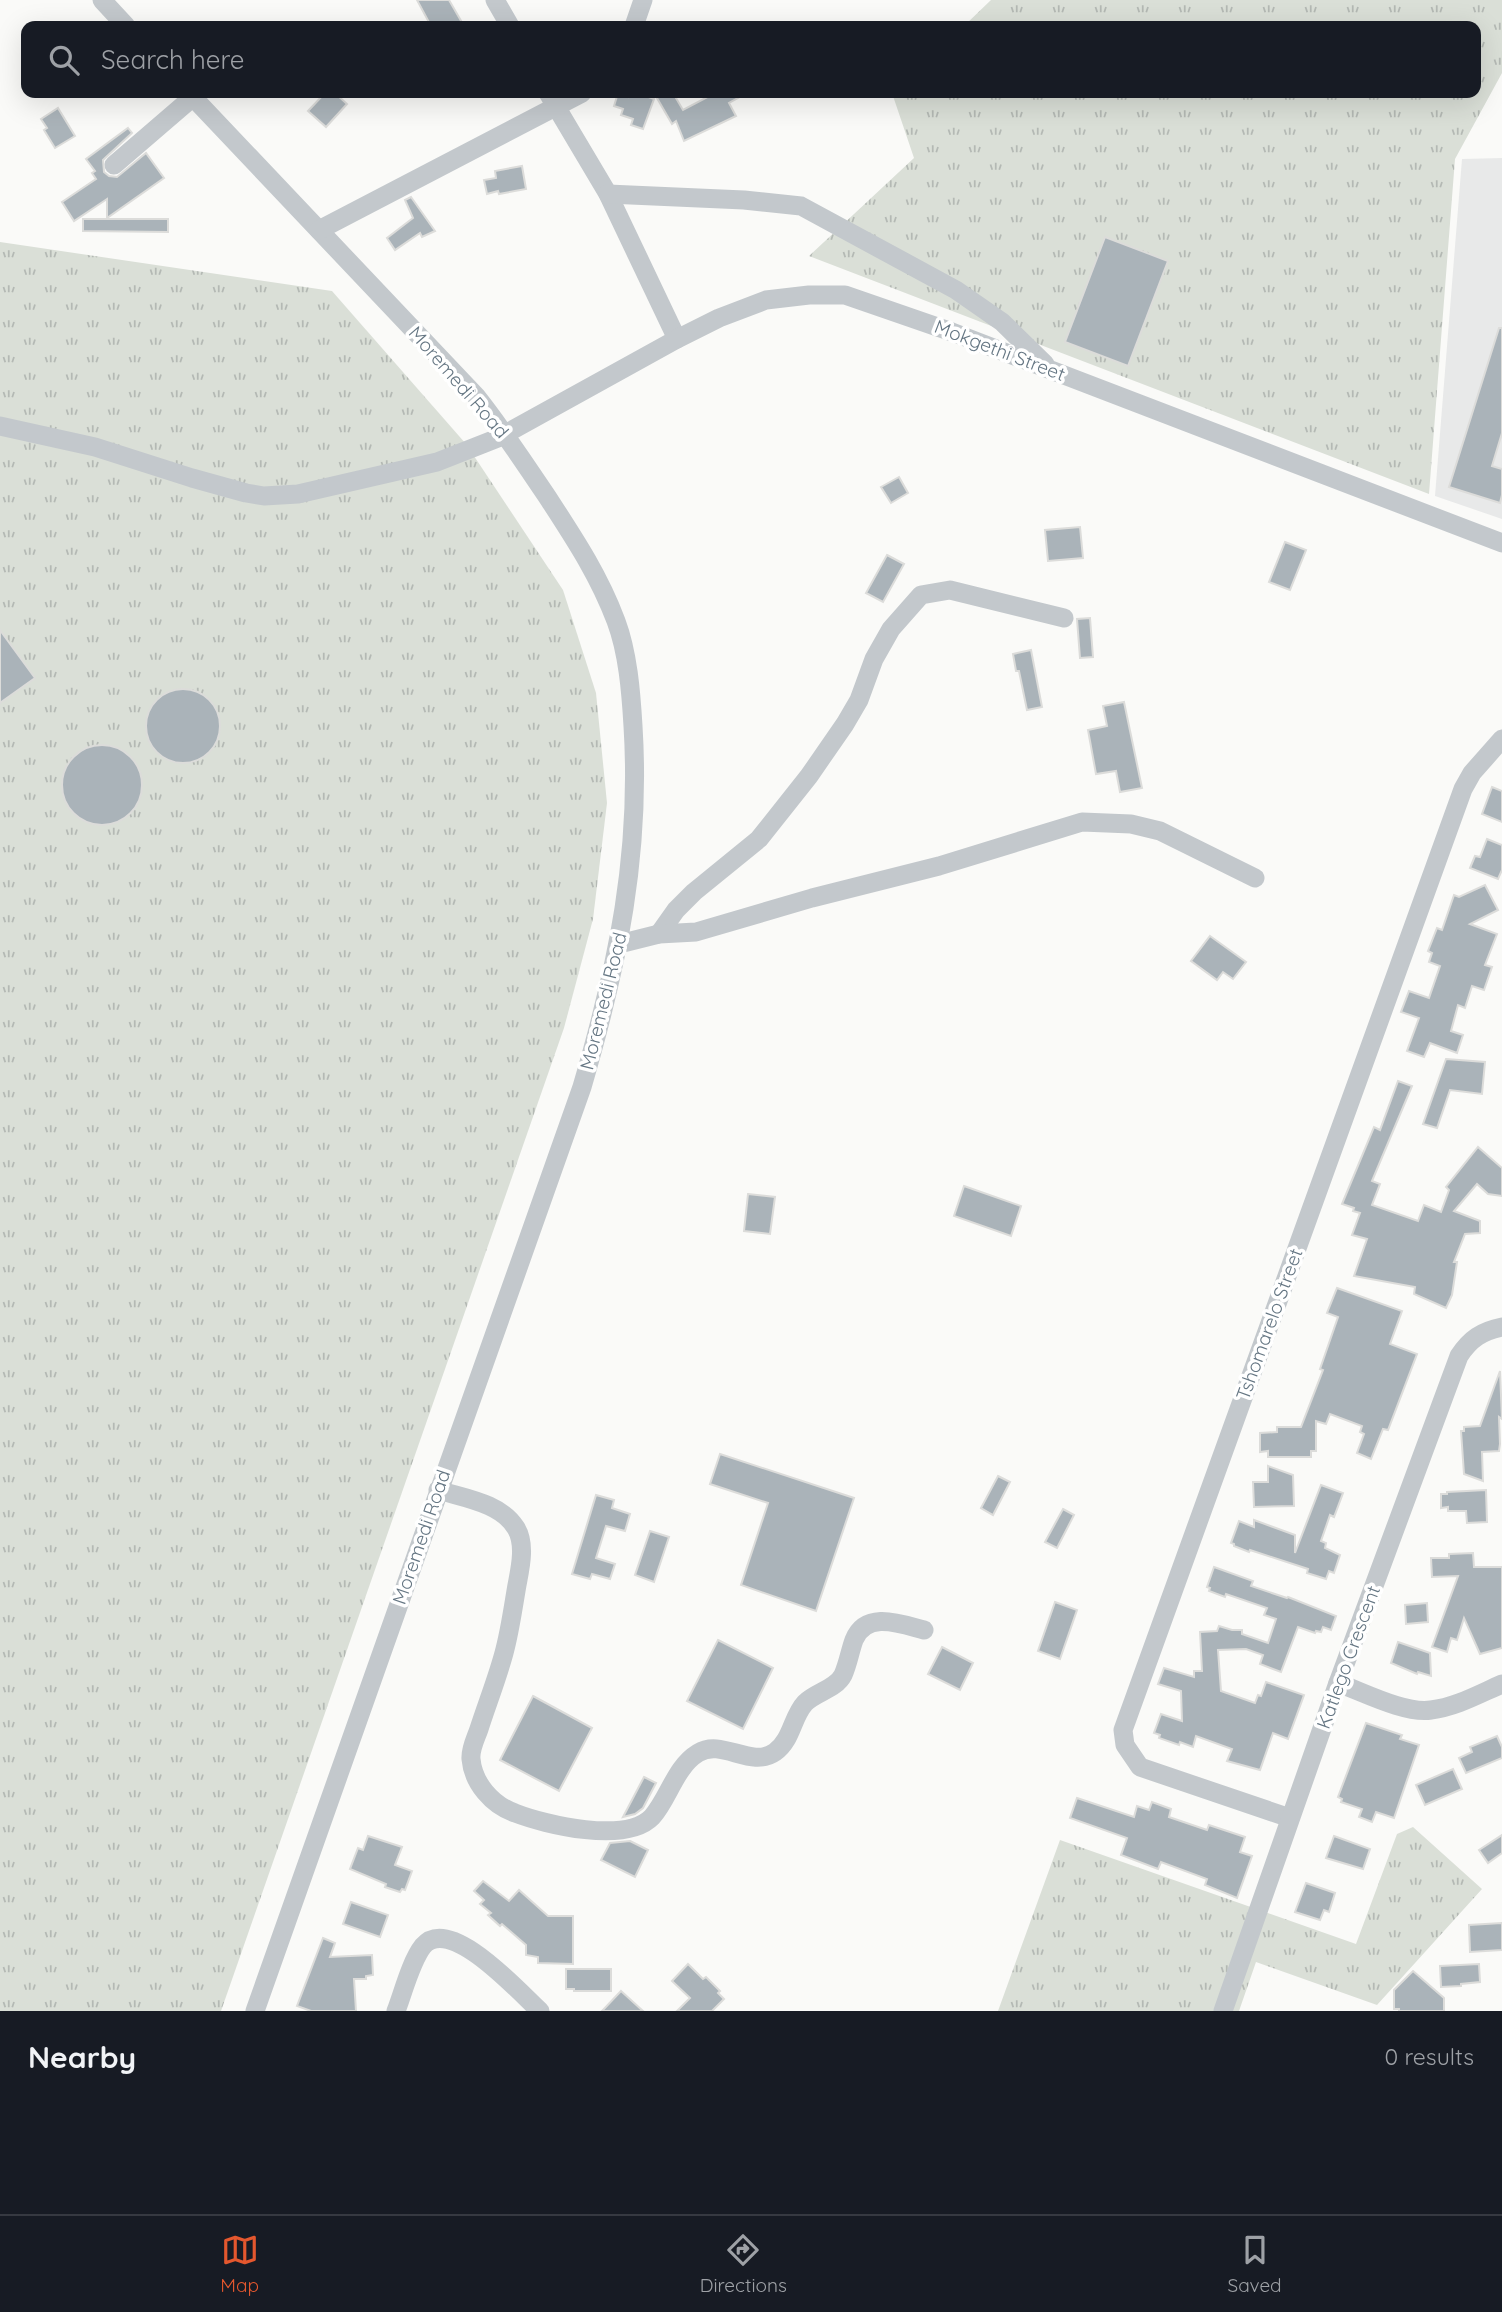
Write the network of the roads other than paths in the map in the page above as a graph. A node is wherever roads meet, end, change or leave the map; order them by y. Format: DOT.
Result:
graph roads {
  1 [pos="102,0"];
  2 [pos="495,0"];
  3 [pos="643,0"];
  4 [pos="121,21"];
  5 [pos="507,21"];
  6 [pos="636,21"];
  7 [pos="188,98"];
  8 [pos="194,98"];
  9 [pos="553,100"];
  10 [pos="114,165"];
  11 [pos="608,194"];
  12 [pos="319,230"];
  13 [pos="677,339"];
  14 [pos="1050,369"];
  15 [pos="0,426"];
  16 [pos="506,433"];
  17 [pos="1502,543"];
  18 [pos="1064,618"];
  19 [pos="1502,739"];
  20 [pos="1255,878"];
  21 [pos="659,934"];
  22 [pos="619,944"];
  23 [pos="1502,1327"];
  24 [pos="438,1490"];
  25 [pos="924,1630"];
  26 [pos="1338,1683"];
  27 [pos="1502,1684"];
  28 [pos="1290,1818"];
  29 [pos="255,2011"];
  30 [pos="396,2011"];
  31 [pos="540,2011"];
  32 [pos="1223,2011"];
  1 -- 4 [label="street"];
  2 -- 5 [label="street"];
  3 -- 6 [label="street"];
  7 -- 10 [label="street"];
  8 -- 12 [label="street, Moremedi Road"];
  9 -- 11 [label="street"];
  9 -- 12 [label="street"];
  11 -- 13 [label="street"];
  11 -- 14 [label="street"];
  12 -- 16 [label="street, Moremedi Road"];
  13 -- 14 [label="street, Mokgethi Street"];
  13 -- 16 [label="street, Mokgethi Street"];
  14 -- 17 [label="street, Mokgethi Street"];
  15 -- 16 [label="street, Mokgethi Street"];
  16 -- 22 [label="street, Moremedi Road"];
  18 -- 21 [label="street"];
  19 -- 28 [label="street, Tshomarelo Street"];
  20 -- 21 [label="street"];
  21 -- 22 [label="street"];
  22 -- 24 [label="street, Moremedi Road"];
  23 -- 26 [label="street, Katlego Crescent"];
  24 -- 25 [label="street"];
  24 -- 29 [label="street, Moremedi Road"];
  26 -- 27 [label="street"];
  26 -- 28 [label="street, Katlego Crescent"];
  28 -- 32 [label="street, Katlego Crescent"];
  30 -- 31 [label="street"];
}
